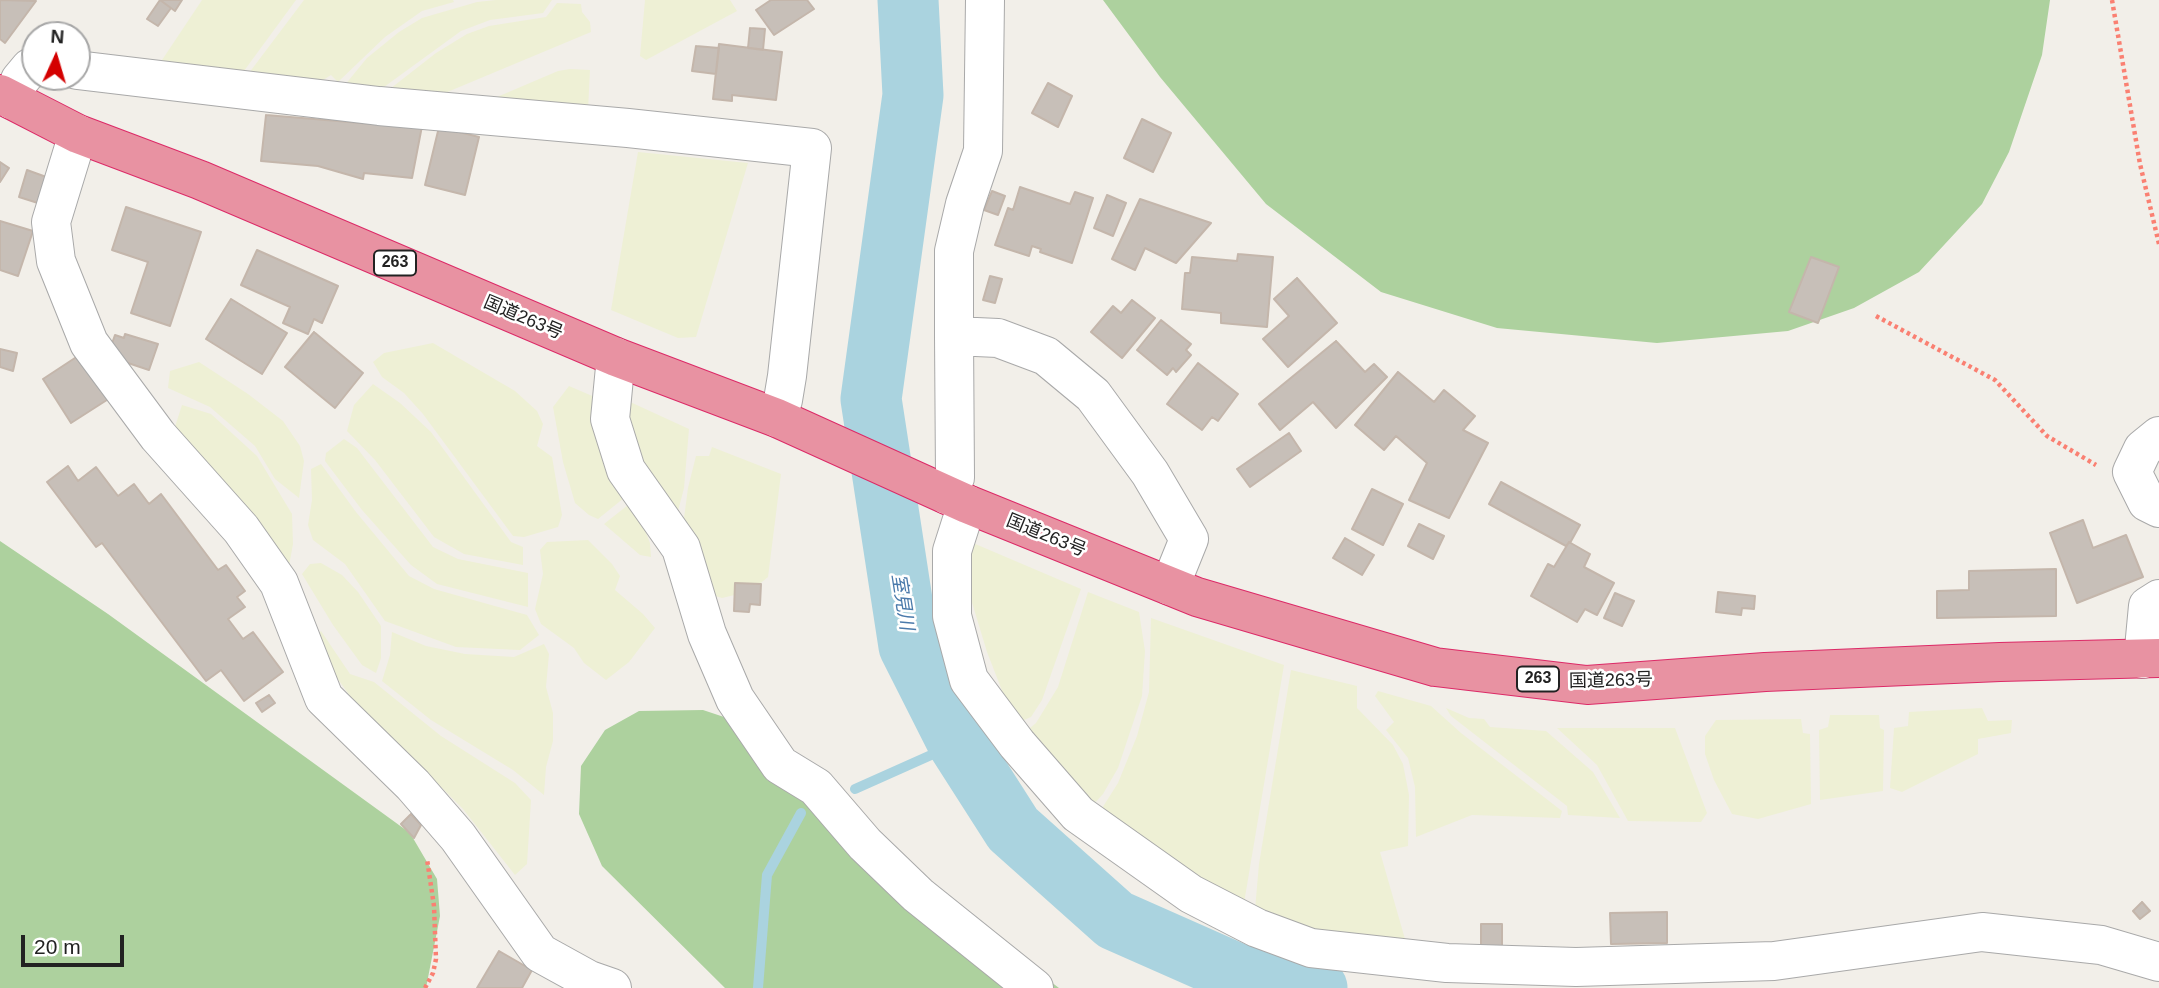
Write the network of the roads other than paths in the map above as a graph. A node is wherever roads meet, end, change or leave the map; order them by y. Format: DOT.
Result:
graph roads {
  1 [pos="985,0"];
  2 [pos="91,72"];
  3 [pos="21,79"];
  4 [pos="6,97"];
  5 [pos="78,134"];
  6 [pos="954,337"];
  7 [pos="616,357"];
  8 [pos="785,421"];
  9 [pos="2159,436"];
  10 [pos="2148,496"];
  11 [pos="957,499"];
  12 [pos="1170,586"];
  13 [pos="2159,599"];
  14 [pos="2151,659"];
  15 [pos="2159,962"];
  16 [pos="612,988"];
  17 [pos="1034,988"];
  1 -- 6 [label="street"];
  2 -- 8 [label="street"];
  3 -- 4 [label="street"];
  4 -- 5 [label="highway, 国道263号 / 263"];
  5 -- 7 [label="highway, 国道263号 / 263"];
  5 -- 16 [label="street"];
  6 -- 11 [label="street"];
  6 -- 12 [label="street"];
  7 -- 8 [label="highway, 国道263号 / 263"];
  7 -- 17 [label="street"];
  8 -- 11 [label="highway, 国道263号 / 263"];
  9 -- 10 [label="street"];
  11 -- 12 [label="highway, 国道263号 / 263"];
  11 -- 15 [label="street"];
  12 -- 14 [label="highway, 国道263号 / 263"];
  13 -- 14 [label="street"];
}
